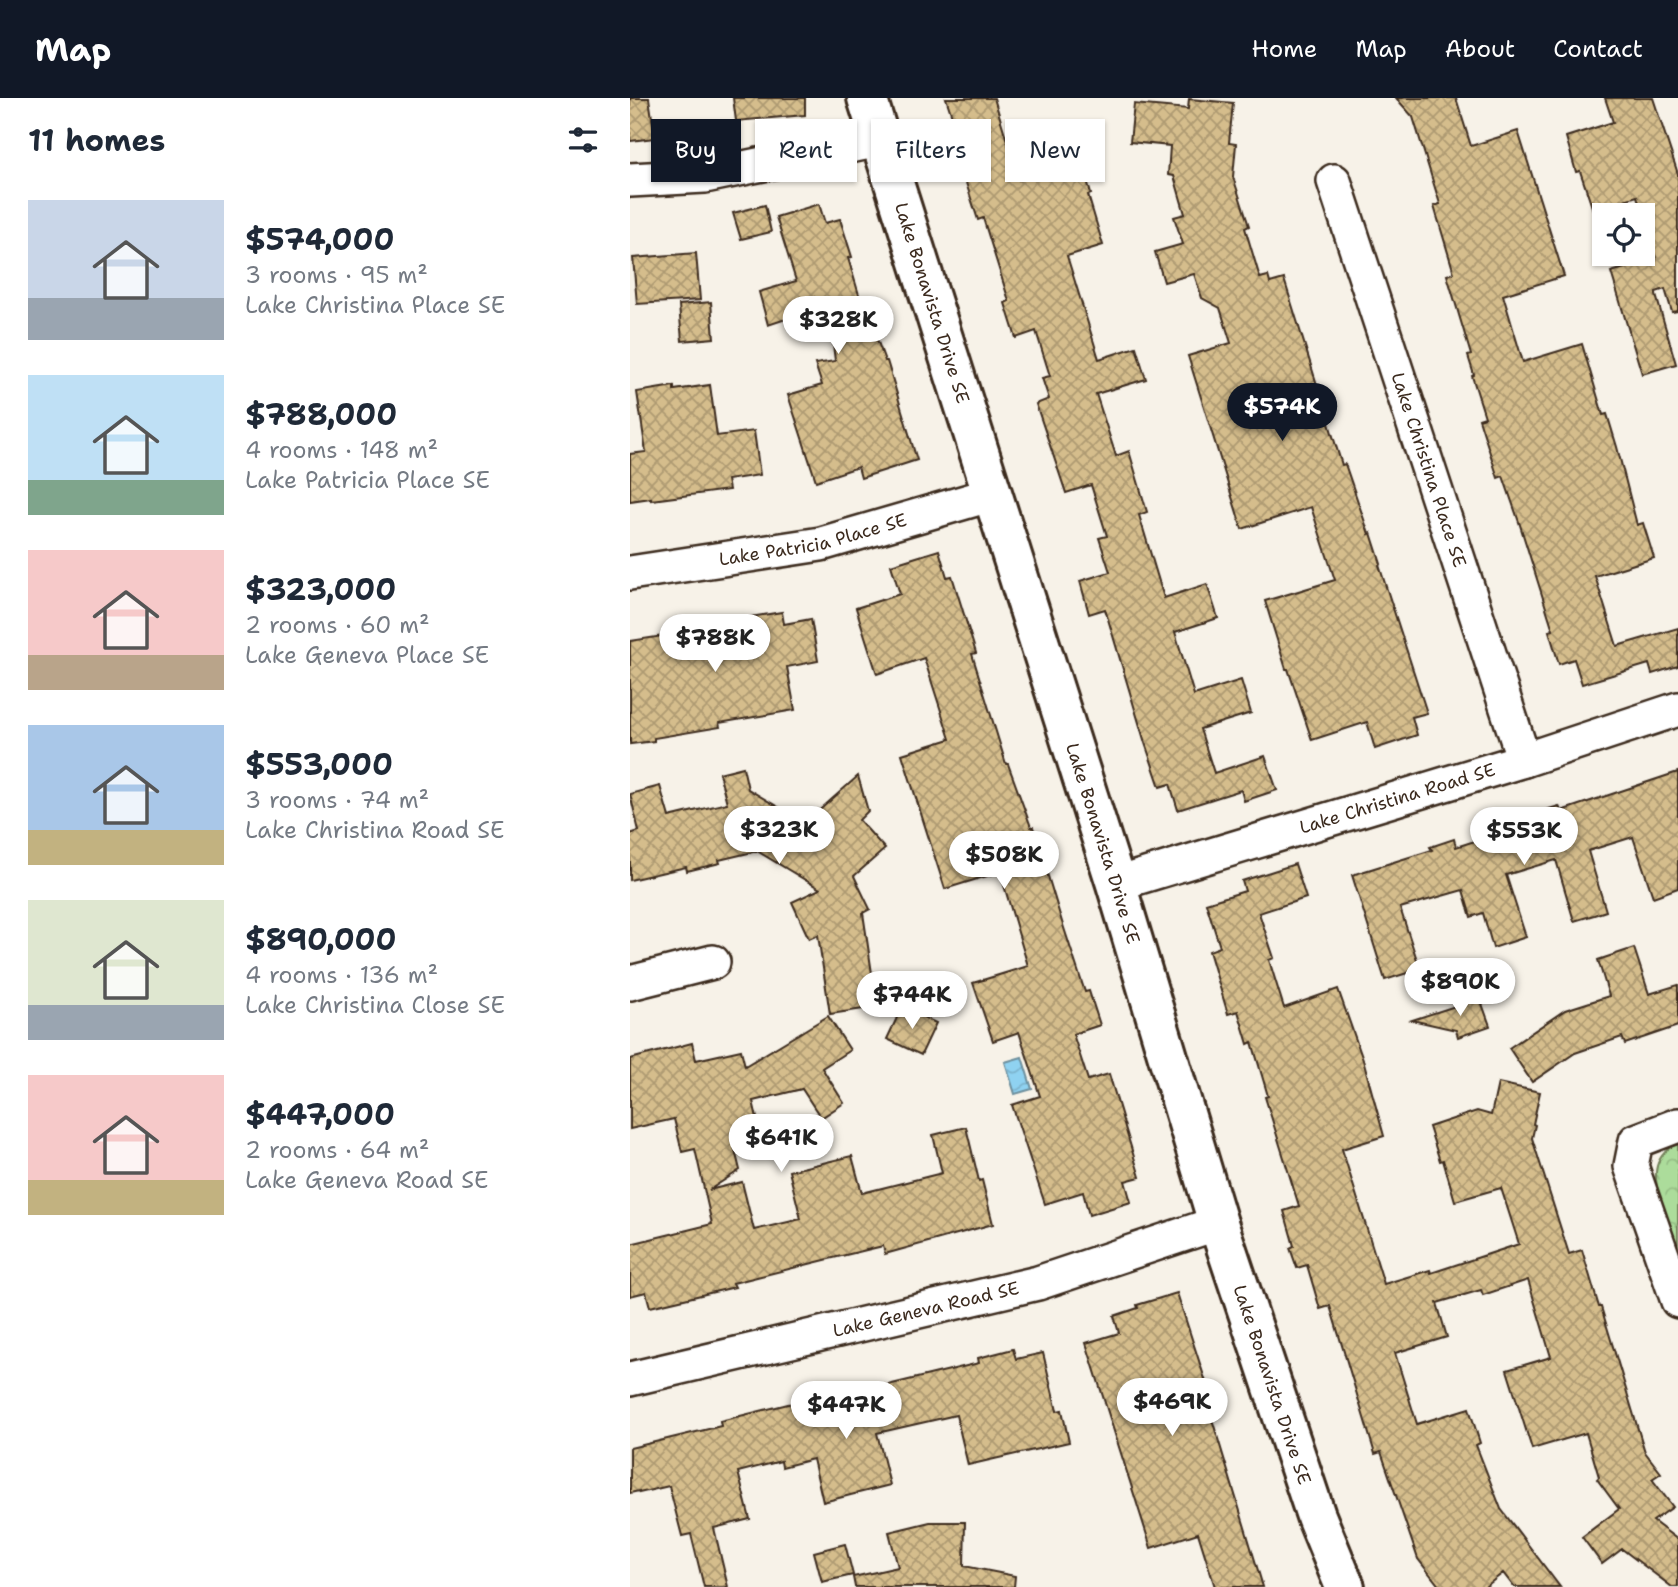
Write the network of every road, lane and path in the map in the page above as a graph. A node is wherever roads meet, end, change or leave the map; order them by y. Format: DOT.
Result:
graph roads {
  1 [pos="867,98"];
  2 [pos="873,119"];
  3 [pos="871,142"];
  4 [pos="630,180"];
  5 [pos="1334,181"];
  6 [pos="893,182"];
  7 [pos="993,494"];
  8 [pos="630,573"];
  9 [pos="1678,709"];
  10 [pos="1524,760"];
  11 [pos="1116,884"];
  12 [pos="713,962"];
  13 [pos="630,983"];
  14 [pos="1678,1125"];
  15 [pos="1218,1223"];
  16 [pos="1678,1301"];
  17 [pos="630,1379"];
  18 [pos="1345,1587"];
  1 -- 2 [label="street, Lake Bonavista Drive SE"];
  3 -- 4 [label="street"];
  5 -- 10 [label="street, Lake Christina Place SE"];
  6 -- 7 [label="street, Lake Bonavista Drive SE"];
  7 -- 8 [label="street, Lake Patricia Place SE"];
  7 -- 11 [label="street, Lake Bonavista Drive SE"];
  9 -- 10 [label="street, Lake Christina Road SE"];
  10 -- 11 [label="street, Lake Christina Road SE"];
  11 -- 15 [label="street, Lake Bonavista Drive SE"];
  12 -- 13 [label="street"];
  14 -- 16 [label="street"];
  15 -- 17 [label="street, Lake Geneva Road SE"];
  15 -- 18 [label="street, Lake Bonavista Drive SE"];
}
